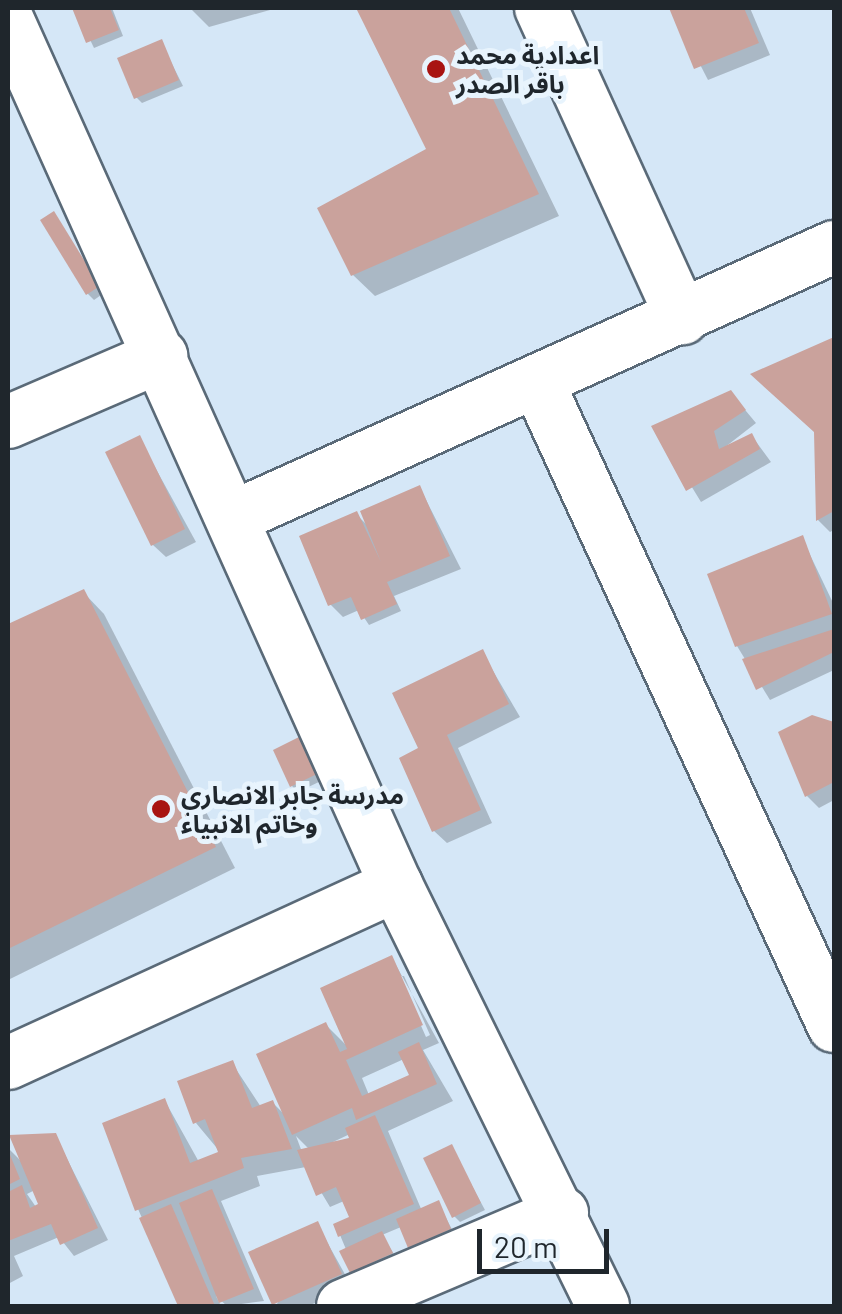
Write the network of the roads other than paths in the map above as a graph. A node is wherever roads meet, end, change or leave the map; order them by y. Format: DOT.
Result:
graph roads {
  1 [pos="541,8"];
  2 [pos="8,21"];
  3 [pos="834,247"];
  4 [pos="682,318"];
  5 [pos="161,356"];
  6 [pos="538,380"];
  7 [pos="8,422"];
  8 [pos="234,517"];
  9 [pos="396,885"];
  10 [pos="834,1026"];
  11 [pos="8,1063"];
  12 [pos="562,1213"];
  13 [pos="343,1306"];
  14 [pos="603,1306"];
  1 -- 4 [label="street"];
  2 -- 5 [label="street"];
  3 -- 4 [label="street"];
  4 -- 6 [label="street"];
  5 -- 7 [label="street"];
  5 -- 8 [label="street"];
  6 -- 8 [label="street"];
  6 -- 10 [label="street"];
  8 -- 9 [label="street"];
  9 -- 11 [label="street"];
  9 -- 12 [label="street"];
  12 -- 13 [label="street"];
  12 -- 14 [label="street"];
}
